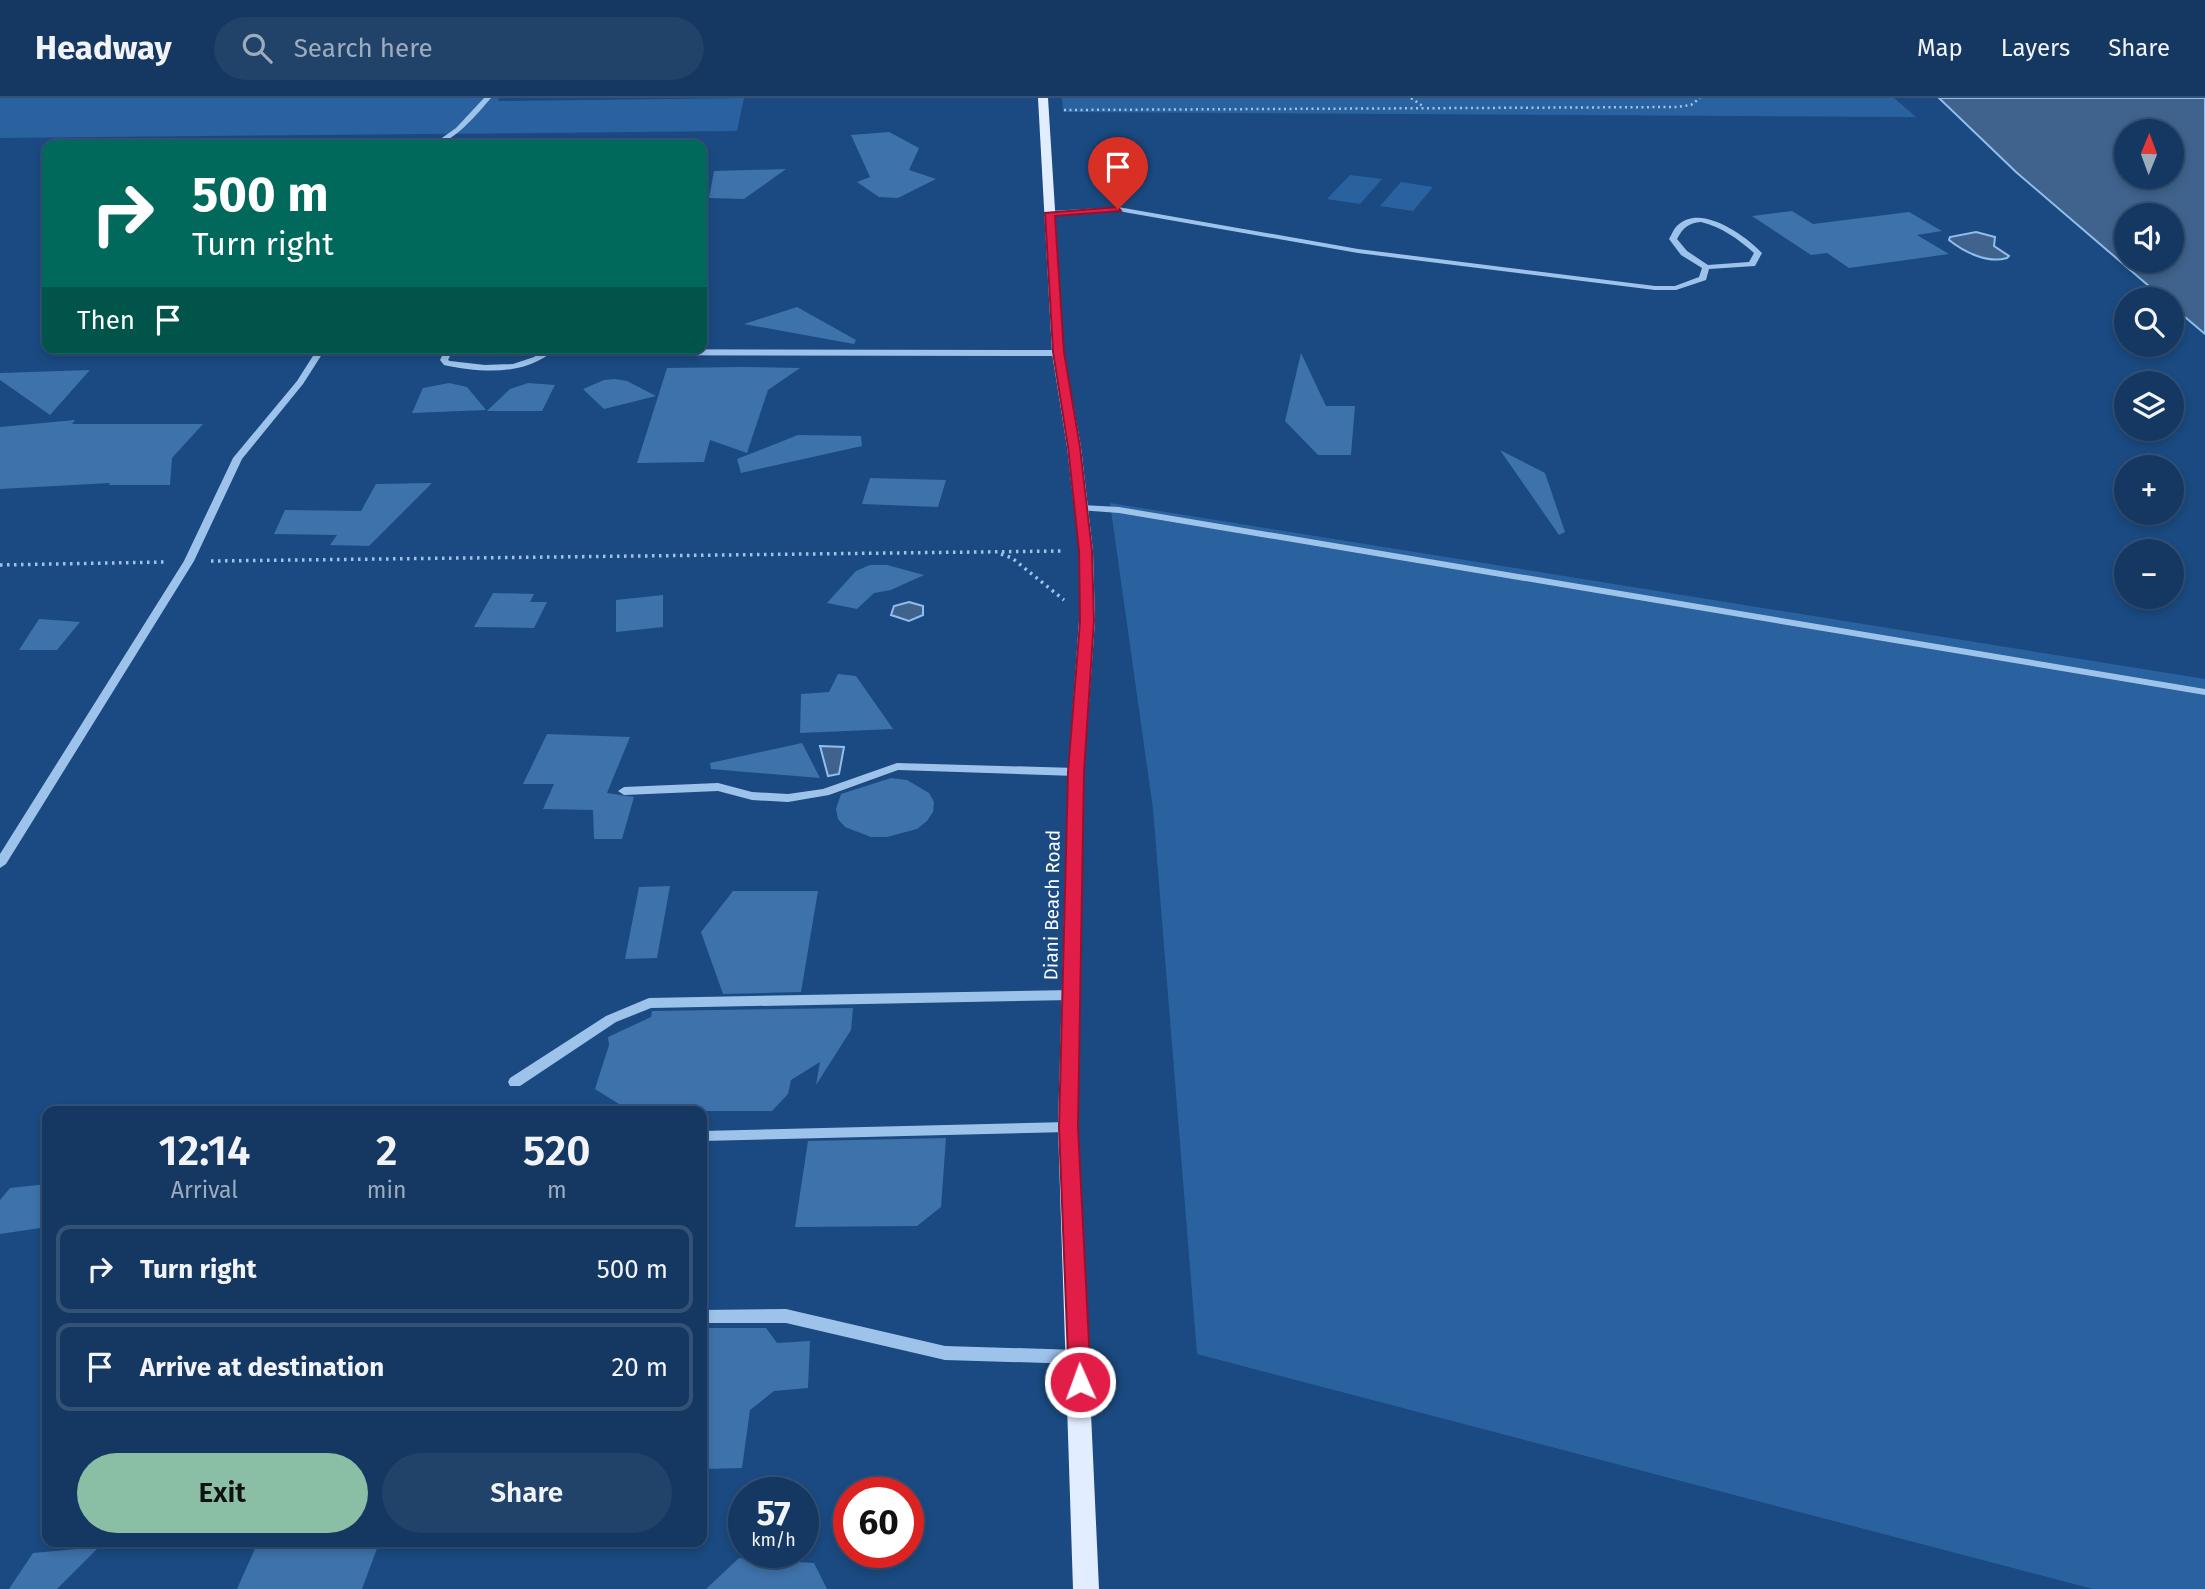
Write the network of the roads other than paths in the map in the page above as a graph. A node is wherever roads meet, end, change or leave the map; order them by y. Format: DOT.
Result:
graph roads {
  1 [pos="488,98"];
  2 [pos="1044,104"];
  3 [pos="442,140"];
  4 [pos="1050,213"];
  5 [pos="1706,267"];
  6 [pos="707,351"];
  7 [pos="1058,352"];
  8 [pos="318,354"];
  9 [pos="447,354"];
  10 [pos="541,354"];
  11 [pos="1082,508"];
  12 [pos="2205,692"];
  13 [pos="1076,772"];
  14 [pos="624,791"];
  15 [pos="0,864"];
  16 [pos="1072,995"];
  17 [pos="516,1082"];
  18 [pos="1069,1127"];
  19 [pos="707,1136"];
  20 [pos="707,1317"];
  21 [pos="1079,1357"];
  22 [pos="1086,1589"];
  1 -- 3 [label="street"];
  2 -- 4 [label="main road, Diani Beach Road"];
  4 -- 5 [label="street"];
  4 -- 7 [label="main road, Diani Beach Road"];
  5 -- 5 [label="street"];
  6 -- 7 [label="street"];
  7 -- 11 [label="main road, Diani Beach Road"];
  8 -- 15 [label="street"];
  9 -- 10 [label="street"];
  11 -- 12 [label="street"];
  11 -- 13 [label="main road, Diani Beach Road"];
  13 -- 14 [label="street"];
  13 -- 16 [label="main road, Diani Beach Road"];
  16 -- 17 [label="street"];
  16 -- 18 [label="main road, Diani Beach Road"];
  18 -- 19 [label="street"];
  18 -- 21 [label="main road, Diani Beach Road"];
  20 -- 21 [label="street"];
  21 -- 22 [label="main road, Diani Beach Road"];
}
